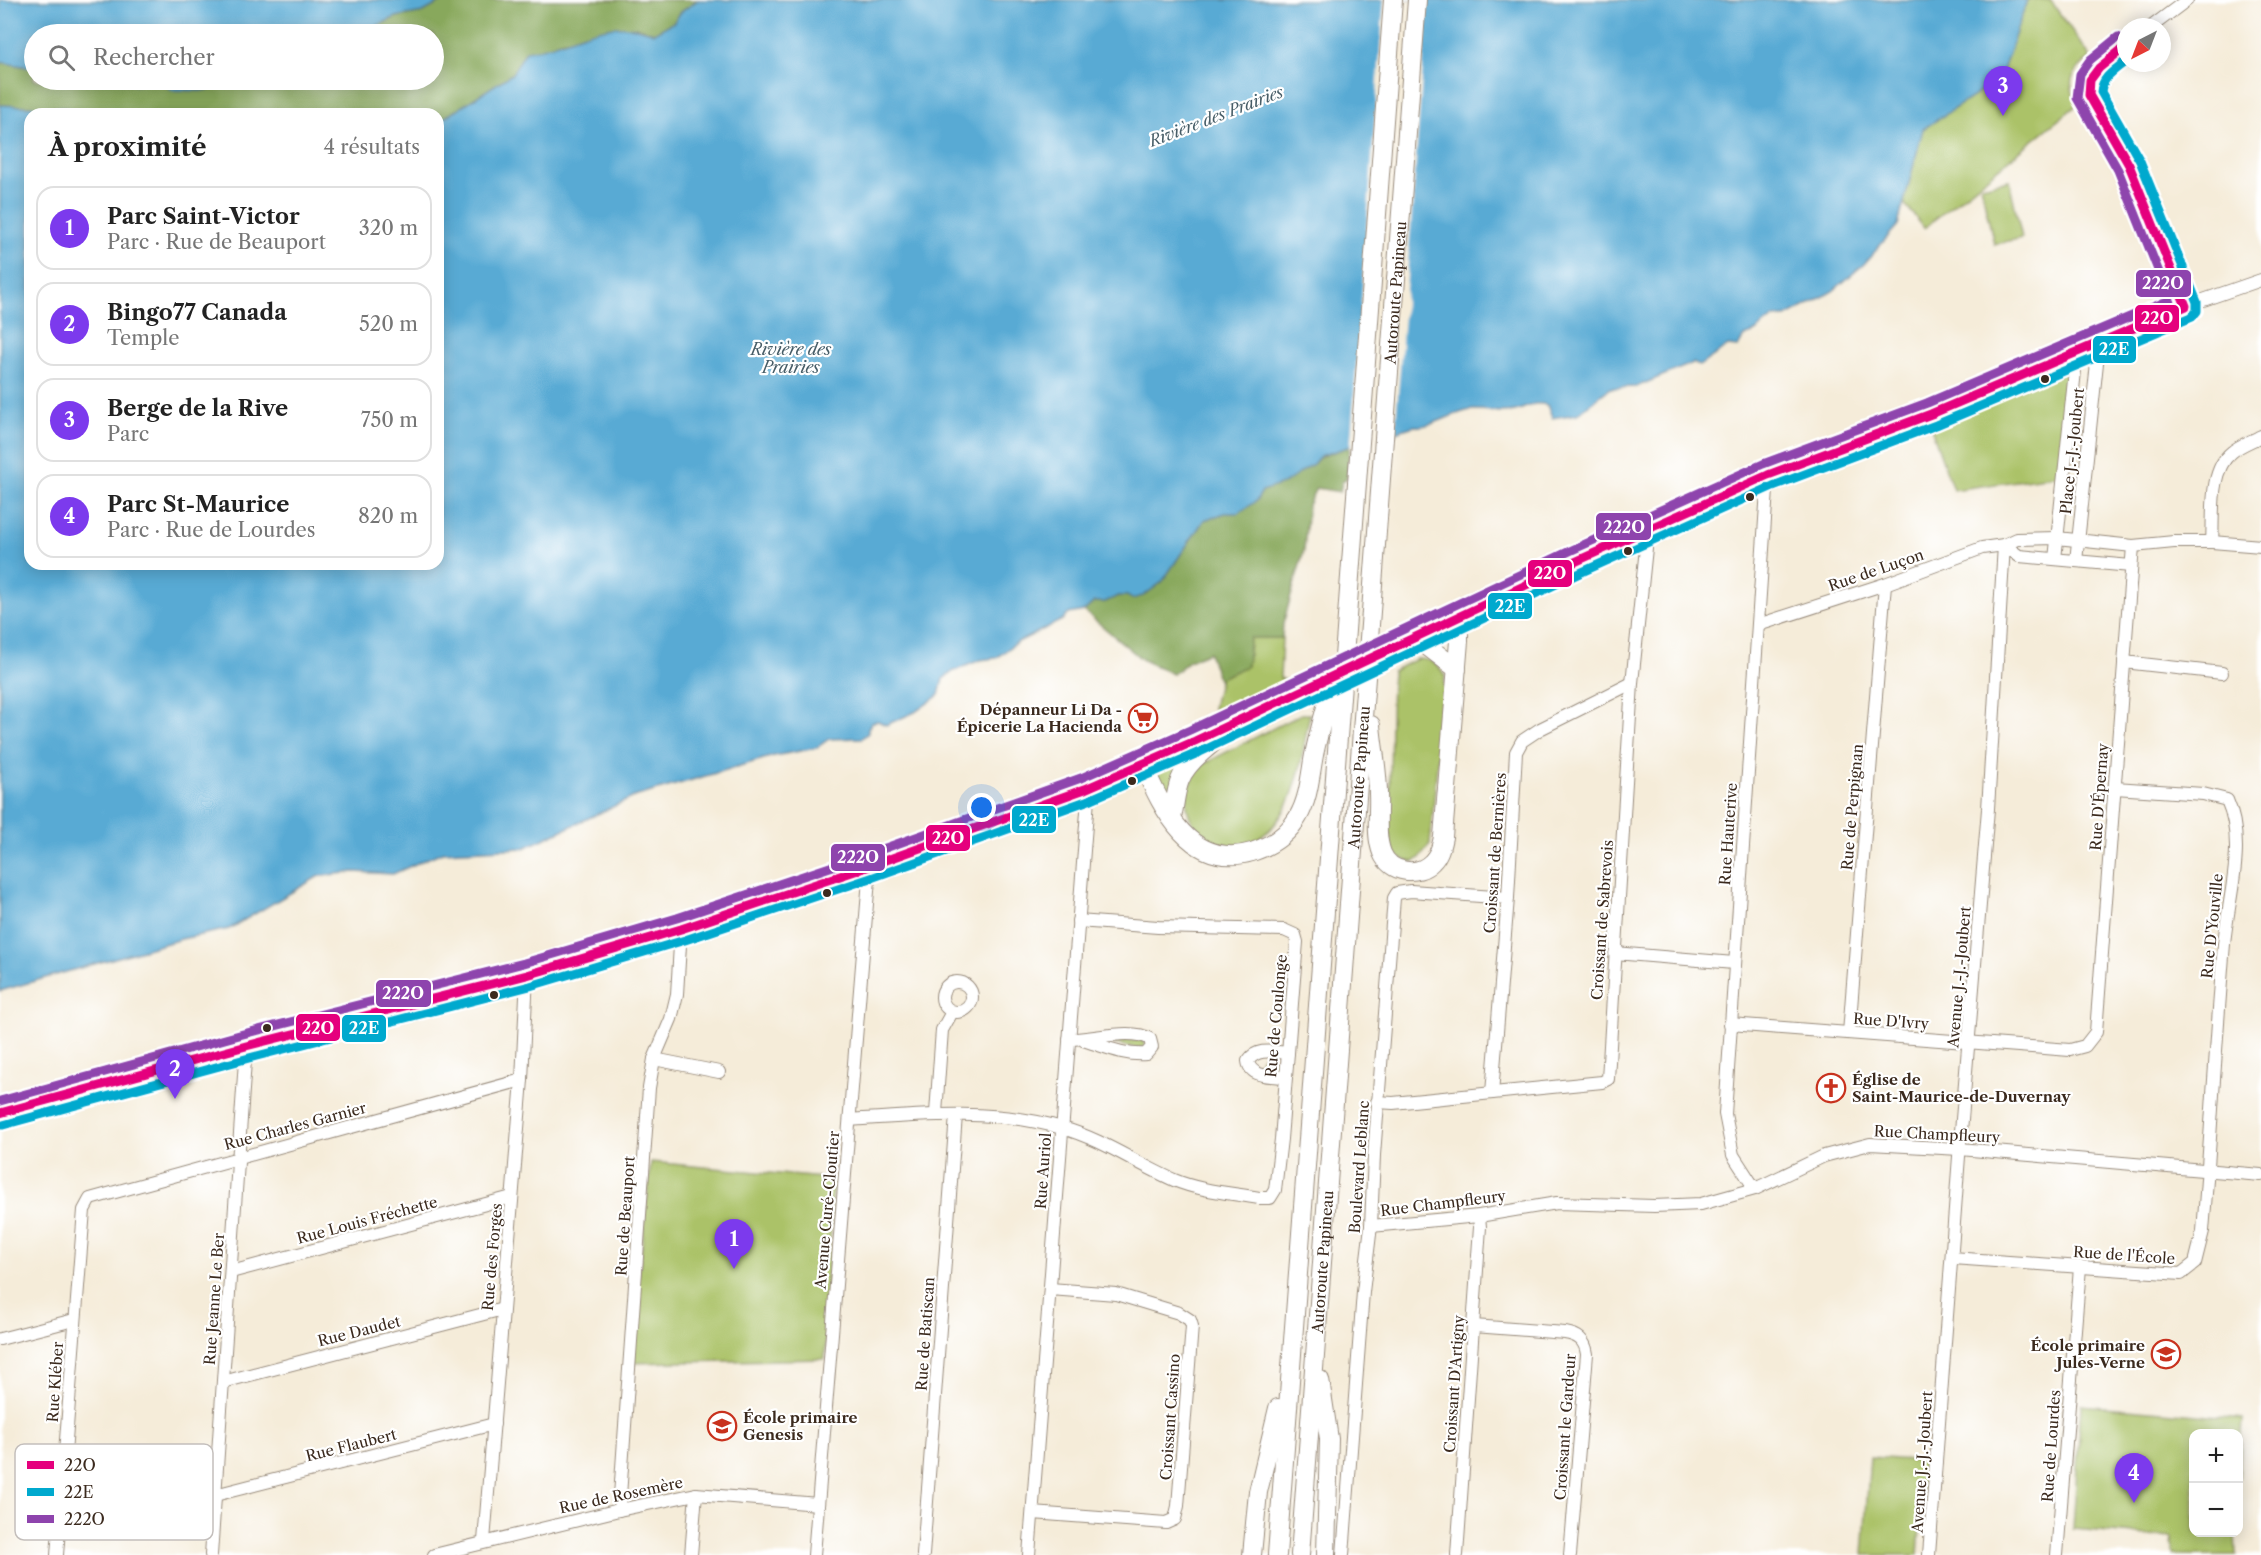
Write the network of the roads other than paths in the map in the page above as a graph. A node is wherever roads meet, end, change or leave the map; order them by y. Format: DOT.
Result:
graph roads {
  1 [pos="1394,0"];
  2 [pos="1417,0"];
  3 [pos="2187,0"];
  4 [pos="2163,18"];
  5 [pos="2117,53"];
  6 [pos="2261,280"];
  7 [pos="2186,306"];
  8 [pos="2098,344"];
  9 [pos="2077,352"];
  10 [pos="2261,436"];
  11 [pos="1768,475"];
  12 [pos="1642,531"];
  13 [pos="2057,538"];
  14 [pos="2078,540"];
  15 [pos="2212,542"];
  16 [pos="2004,545"];
  17 [pos="2133,546"];
  18 [pos="2261,546"];
  19 [pos="2055,559"];
  20 [pos="2076,561"];
  21 [pos="2131,566"];
  22 [pos="1885,584"];
  23 [pos="1459,617"];
  24 [pos="1758,625"];
  25 [pos="1345,631"];
  26 [pos="1415,637"];
  27 [pos="2124,662"];
  28 [pos="1456,669"];
  29 [pos="2222,673"];
  30 [pos="1632,683"];
  31 [pos="1366,684"];
  32 [pos="1249,716"];
  33 [pos="1143,765"];
  34 [pos="2115,788"];
  35 [pos="1085,789"];
  36 [pos="1172,818"];
  37 [pos="867,867"];
  38 [pos="1508,898"];
  39 [pos="1078,921"];
  40 [pos="681,928"];
  41 [pos="1615,953"];
  42 [pos="1734,963"];
  43 [pos="527,975"];
  44 [pos="952,1012"];
  45 [pos="1730,1024"];
  46 [pos="1849,1033"];
  47 [pos="1069,1039"];
  48 [pos="1083,1040"];
  49 [pos="1969,1041"];
  50 [pos="246,1046"];
  51 [pos="2085,1046"];
  52 [pos="1288,1053"];
  53 [pos="654,1059"];
  54 [pos="719,1072"];
  55 [pos="1286,1077"];
  56 [pos="522,1080"];
  57 [pos="1492,1093"];
  58 [pos="1377,1102"];
  59 [pos="0,1113"];
  60 [pos="936,1113"];
  61 [pos="956,1115"];
  62 [pos="850,1120"];
  63 [pos="1062,1128"];
  64 [pos="1960,1149"];
  65 [pos="239,1157"];
  66 [pos="2208,1170"];
  67 [pos="2261,1175"];
  68 [pos="1755,1189"];
  69 [pos="512,1197"];
  70 [pos="84,1210"];
  71 [pos="1479,1216"];
  72 [pos="1371,1226"];
  73 [pos="1952,1258"];
  74 [pos="2080,1268"];
  75 [pos="231,1272"];
  76 [pos="1050,1289"];
  77 [pos="503,1309"];
  78 [pos="74,1320"];
  79 [pos="1474,1326"];
  80 [pos="0,1339"];
  81 [pos="1315,1347"];
  82 [pos="1292,1348"];
  83 [pos="223,1382"];
  84 [pos="494,1424"];
  85 [pos="65,1444"];
  86 [pos="696,1494"];
  87 [pos="215,1496"];
  88 [pos="818,1504"];
  89 [pos="619,1510"];
  90 [pos="1033,1514"];
  91 [pos="213,1526"];
  92 [pos="58,1540"];
  93 [pos="212,1540"];
  94 [pos="484,1541"];
  95 [pos="57,1555"];
  96 [pos="211,1555"];
  97 [pos="434,1555"];
  98 [pos="691,1555"];
  99 [pos="814,1555"];
  100 [pos="923,1555"];
  101 [pos="1029,1555"];
  102 [pos="1252,1555"];
  103 [pos="1277,1555"];
  104 [pos="1299,1555"];
  105 [pos="1326,1555"];
  106 [pos="1343,1555"];
  107 [pos="1457,1555"];
  108 [pos="1570,1555"];
  109 [pos="1929,1555"];
  110 [pos="2057,1555"];
  1 -- 25 [label="highway, Autoroute Papineau"];
  2 -- 31 [label="highway, Autoroute Papineau"];
  3 -- 4 [label="street"];
  5 -- 7 [label="street"];
  6 -- 7 [label="street"];
  7 -- 8 [label="street"];
  8 -- 9 [label="street"];
  8 -- 14 [label="street, Place J.-J.-Joubert"];
  9 -- 11 [label="street"];
  9 -- 13 [label="street, Place J.-J.-Joubert"];
  10 -- 15 [label="street"];
  11 -- 12 [label="street"];
  11 -- 24 [label="street, Rue Hauterive"];
  12 -- 23 [label="street"];
  12 -- 30 [label="street, Croissant de Sabrevois"];
  13 -- 14 [label="street, Rue de Luçon"];
  13 -- 16 [label="street, Rue de Luçon"];
  13 -- 19 [label="street, Place J.-J.-Joubert"];
  14 -- 17 [label="street, Rue de Luçon"];
  14 -- 20 [label="street, Place J.-J.-Joubert"];
  15 -- 17 [label="street, Rue de Luçon"];
  15 -- 18 [label="street, Rue de Luçon"];
  16 -- 19 [label="street"];
  16 -- 22 [label="street, Rue de Luçon"];
  16 -- 49 [label="street, Avenue J.-J.-Joubert"];
  17 -- 21 [label="street, Rue D'Épernay"];
  19 -- 20 [label="street"];
  20 -- 21 [label="street"];
  21 -- 27 [label="street, Rue D'Épernay"];
  22 -- 24 [label="street, Rue de Luçon"];
  22 -- 46 [label="street, Rue de Perpignan"];
  23 -- 26 [label="street"];
  23 -- 28 [label="highway"];
  24 -- 42 [label="street, Rue Hauterive"];
  25 -- 36 [label="highway"];
  25 -- 82 [label="highway, Autoroute Papineau"];
  26 -- 28 [label="highway"];
  26 -- 32 [label="street, bridge"];
  27 -- 29 [label="street"];
  27 -- 34 [label="street, Rue D'Épernay"];
  28 -- 31 [label="highway"];
  30 -- 38 [label="street, Croissant de Bernières"];
  30 -- 41 [label="street, Croissant de Sabrevois"];
  31 -- 81 [label="highway, Autoroute Papineau"];
  32 -- 33 [label="street"];
  32 -- 36 [label="highway"];
  33 -- 35 [label="street"];
  33 -- 36 [label="highway"];
  34 -- 51 [label="street, Rue D'Épernay"];
  34 -- 66 [label="street, Rue D'Youville"];
  35 -- 37 [label="street"];
  35 -- 39 [label="street, Rue Auriol"];
  37 -- 40 [label="street"];
  37 -- 62 [label="street, Avenue Curé-Cloutier"];
  38 -- 57 [label="street, Croissant de Bernières"];
  38 -- 58 [label="street, Boulevard Leblanc"];
  39 -- 47 [label="street, Rue Auriol"];
  39 -- 52 [label="street, Rue de Coulonge"];
  40 -- 43 [label="street"];
  40 -- 53 [label="street, Rue de Beauport"];
  41 -- 42 [label="street"];
  41 -- 57 [label="street, Croissant de Sabrevois"];
  42 -- 45 [label="street, Rue Hauterive"];
  43 -- 50 [label="street"];
  43 -- 56 [label="street, Rue des Forges"];
  44 -- 60 [label="street"];
  45 -- 46 [label="street, Rue D'Ivry"];
  45 -- 68 [label="street, Rue Hauterive"];
  46 -- 49 [label="street, Rue D'Ivry"];
  47 -- 48 [label="street"];
  47 -- 63 [label="street, Rue Auriol"];
  48 -- 48 [label="street"];
  49 -- 51 [label="street, Rue D'Ivry"];
  49 -- 64 [label="street, Avenue J.-J.-Joubert"];
  50 -- 59 [label="street"];
  50 -- 65 [label="street, Rue Jeanne Le Ber"];
  52 -- 55 [label="street, Rue de Coulonge"];
  52 -- 55 [label="street"];
  53 -- 54 [label="street"];
  53 -- 89 [label="street, Rue de Beauport"];
  55 -- 63 [label="street, Rue de Coulonge"];
  56 -- 65 [label="street, Rue Charles Garnier"];
  56 -- 69 [label="street, Rue des Forges"];
  57 -- 58 [label="street, Croissant de Sabrevois"];
  58 -- 72 [label="street, Boulevard Leblanc"];
  60 -- 61 [label="street"];
  60 -- 62 [label="street"];
  61 -- 63 [label="street"];
  61 -- 100 [label="street, Rue de Batiscan"];
  62 -- 88 [label="street, Avenue Curé-Cloutier"];
  63 -- 76 [label="street, Rue Auriol"];
  64 -- 66 [label="street, Rue Champfleury"];
  64 -- 68 [label="street, Rue Champfleury"];
  64 -- 73 [label="street, Avenue J.-J.-Joubert"];
  65 -- 70 [label="street, Rue Charles Garnier"];
  65 -- 75 [label="street, Rue Jeanne Le Ber"];
  66 -- 67 [label="street, Rue Champfleury"];
  66 -- 74 [label="street, Rue de l'École"];
  68 -- 71 [label="street, Rue Champfleury"];
  69 -- 75 [label="street, Rue Louis Fréchette"];
  69 -- 77 [label="street, Rue des Forges"];
  70 -- 78 [label="street, Rue Kléber"];
  71 -- 72 [label="street, Rue Champfleury"];
  71 -- 79 [label="street, Croissant D'Artigny"];
  72 -- 106 [label="street, Boulevard Leblanc"];
  73 -- 74 [label="street, Rue de l'École"];
  73 -- 109 [label="street, Avenue J.-J.-Joubert"];
  74 -- 110 [label="street, Rue de Lourdes"];
  75 -- 83 [label="street, Rue Jeanne Le Ber"];
  76 -- 90 [label="street, Rue Auriol"];
  76 -- 90 [label="street, Croissant Cassino"];
  77 -- 83 [label="street, Rue Daudet"];
  77 -- 84 [label="street, Rue des Forges"];
  78 -- 80 [label="street"];
  78 -- 85 [label="street, Rue Kléber"];
  79 -- 107 [label="street, Croissant D'Artigny"];
  79 -- 108 [label="street, Croissant le Gardeur"];
  81 -- 104 [label="highway, Autoroute Papineau"];
  81 -- 105 [label="highway"];
  82 -- 102 [label="highway"];
  82 -- 103 [label="highway, Autoroute Papineau"];
  83 -- 87 [label="street, Rue Jeanne Le Ber"];
  84 -- 87 [label="street, Rue Flaubert"];
  84 -- 94 [label="street, Rue des Forges"];
  86 -- 88 [label="street, Rue de Rosemère"];
  86 -- 89 [label="street, Rue de Rosemère"];
  86 -- 98 [label="street"];
  87 -- 91 [label="street, Rue Jeanne Le Ber"];
  88 -- 99 [label="street, Avenue Curé-Cloutier"];
  89 -- 94 [label="street, Rue de Rosemère"];
  90 -- 101 [label="street, Rue Auriol"];
  92 -- 95 [label="street, Rue Kléber"];
  93 -- 96 [label="street, Rue Jeanne Le Ber"];
  94 -- 97 [label="street, Rue de Rosemère"];
}
